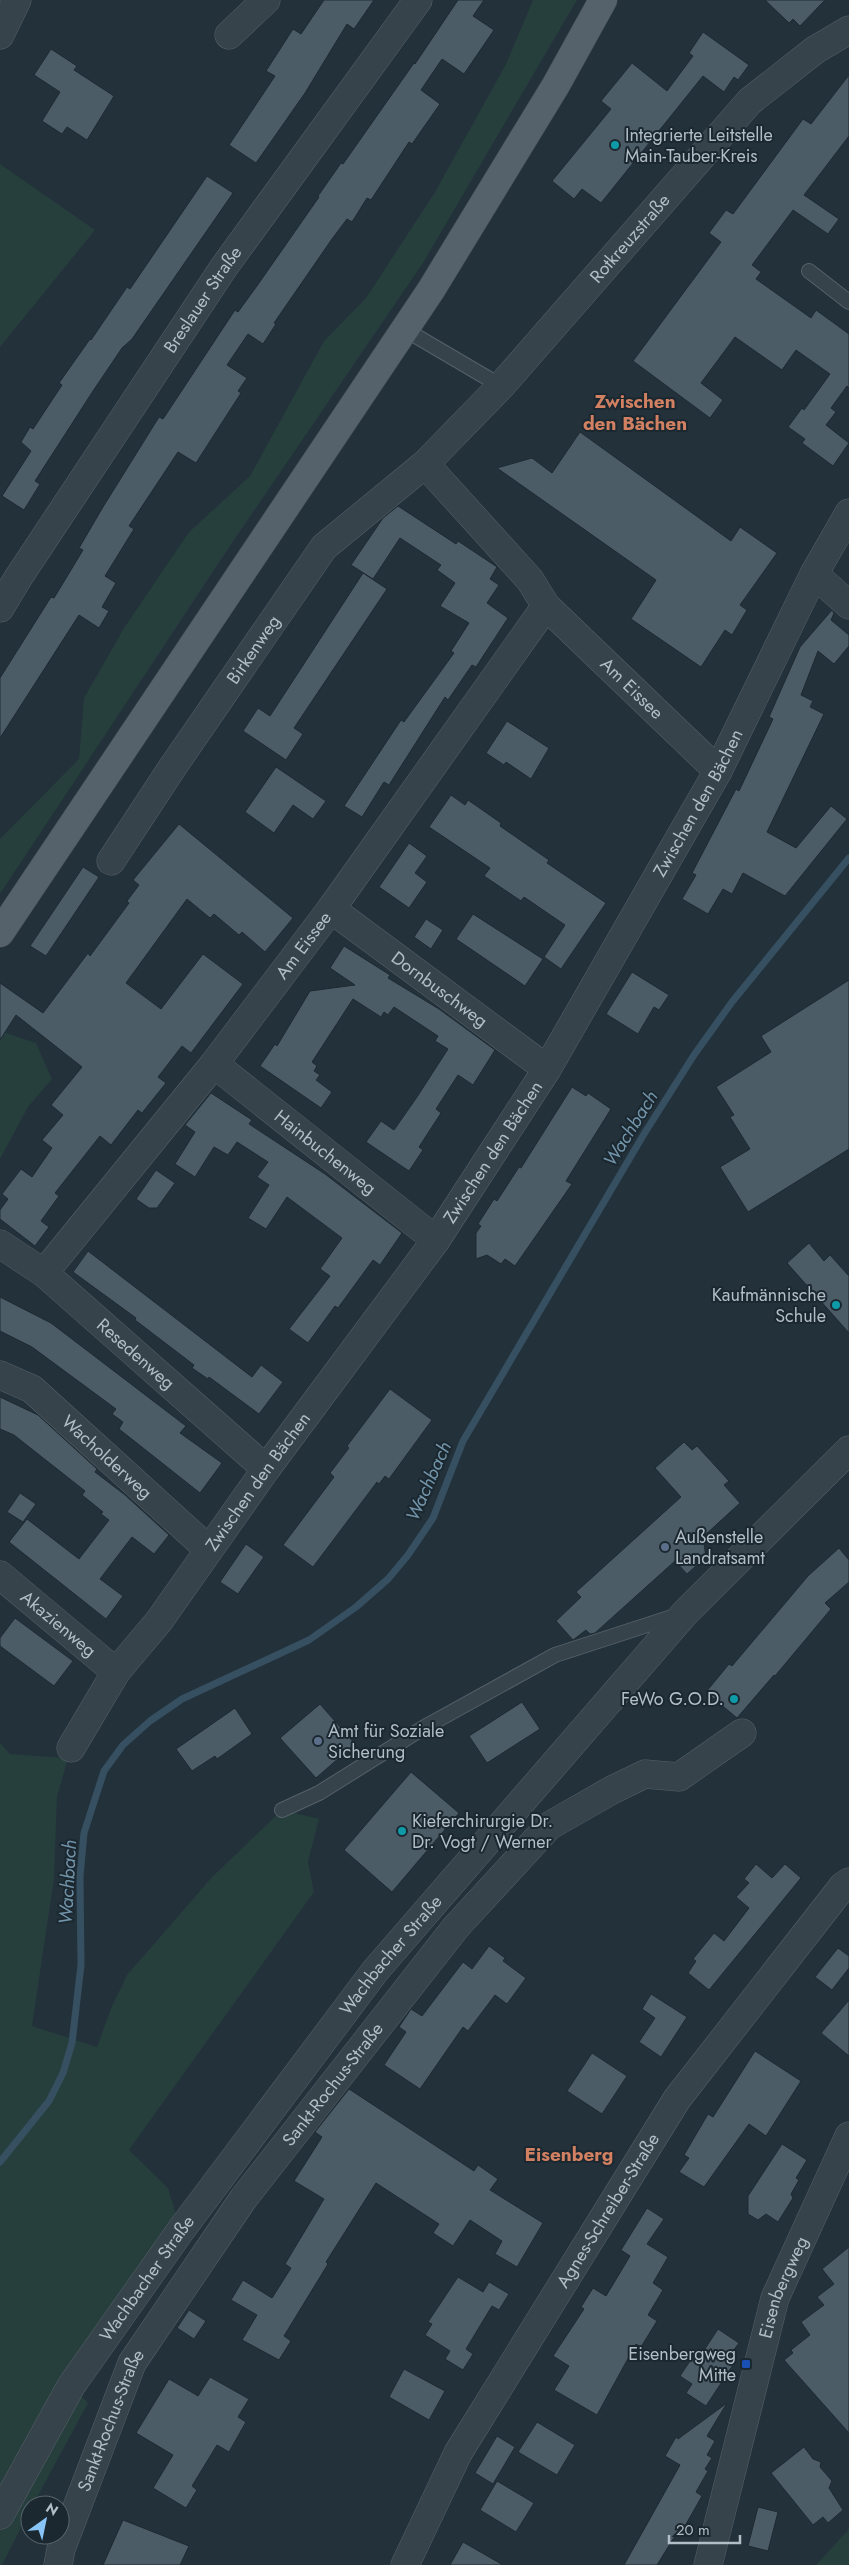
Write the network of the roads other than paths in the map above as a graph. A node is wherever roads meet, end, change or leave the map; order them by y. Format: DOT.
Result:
graph roads {
  1 [pos="17,0"];
  2 [pos="266,0"];
  3 [pos="418,0"];
  4 [pos="603,0"];
  5 [pos="849,30"];
  6 [pos="0,35"];
  7 [pos="229,35"];
  8 [pos="809,271"];
  9 [pos="849,302"];
  10 [pos="404,328"];
  11 [pos="501,386"];
  12 [pos="425,464"];
  13 [pos="849,513"];
  14 [pos="814,574"];
  15 [pos="849,605"];
  16 [pos="546,606"];
  17 [pos="0,608"];
  18 [pos="718,771"];
  19 [pos="111,862"];
  20 [pos="331,909"];
  21 [pos="0,933"];
  22 [pos="214,1064"];
  23 [pos="547,1069"];
  24 [pos="436,1240"];
  25 [pos="0,1244"];
  26 [pos="44,1273"];
  27 [pos="0,1375"];
  28 [pos="849,1450"];
  29 [pos="266,1469"];
  30 [pos="208,1549"];
  31 [pos="0,1575"];
  32 [pos="686,1612"];
  33 [pos="116,1672"];
  34 [pos="742,1733"];
  35 [pos="71,1748"];
  36 [pos="282,1810"];
  37 [pos="849,1882"];
  38 [pos="849,2136"];
  39 [pos="0,2515"];
  40 [pos="58,2565"];
  41 [pos="405,2565"];
  42 [pos="708,2565"];
  1 -- 6 [label="street"];
  2 -- 7 [label="street"];
  3 -- 17 [label="street, Breslauer Straße"];
  4 -- 10 [label="main road"];
  5 -- 11 [label="street, Rotkreuzstraße"];
  8 -- 9 [label="lane"];
  10 -- 11 [label="lane"];
  10 -- 21 [label="main road"];
  11 -- 12 [label="street, Rotkreuzstraße"];
  12 -- 16 [label="street, Am Eissee"];
  12 -- 19 [label="street, Birkenweg"];
  13 -- 14 [label="street, Zwischen den Bächen"];
  14 -- 15 [label="street"];
  14 -- 18 [label="street, Zwischen den Bächen"];
  16 -- 18 [label="street, Am Eissee"];
  16 -- 20 [label="street, Am Eissee"];
  18 -- 23 [label="street, Zwischen den Bächen"];
  20 -- 22 [label="street, Am Eissee"];
  20 -- 23 [label="street, Dornbuschweg"];
  22 -- 24 [label="street, Hainbuchenweg"];
  22 -- 26 [label="street, Am Eissee"];
  23 -- 24 [label="street, Zwischen den Bächen"];
  24 -- 29 [label="street, Zwischen den Bächen"];
  25 -- 26 [label="street, Resedenweg"];
  26 -- 29 [label="street, Resedenweg"];
  27 -- 30 [label="street, Wacholderweg"];
  28 -- 32 [label="street, Wachbacher Straße"];
  29 -- 30 [label="street, Zwischen den Bächen"];
  30 -- 33 [label="street, Zwischen den Bächen"];
  31 -- 33 [label="street, Akazienweg"];
  32 -- 36 [label="lane"];
  32 -- 39 [label="street, Wachbacher Straße"];
  33 -- 35 [label="street, Zwischen den Bächen"];
  34 -- 40 [label="street, Sankt-Rochus-Straße"];
  37 -- 41 [label="street, Agnes-Schreiber-Straße"];
  38 -- 42 [label="street, Eisenbergweg"];
}
